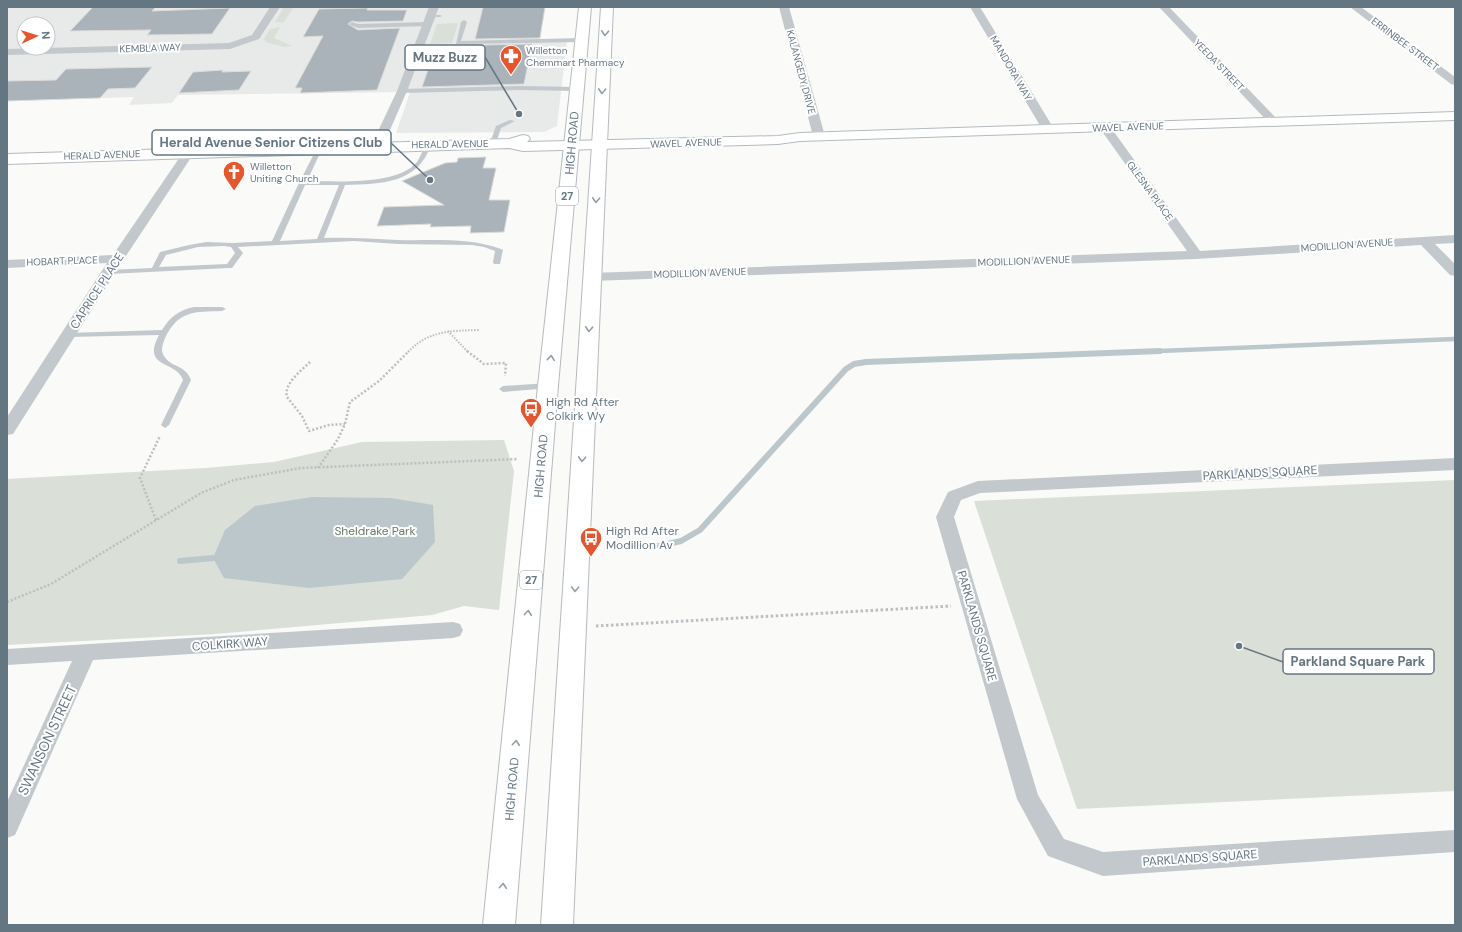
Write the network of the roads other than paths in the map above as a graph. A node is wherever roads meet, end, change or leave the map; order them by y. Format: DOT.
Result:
graph roads {
  1 [pos="275,7"];
  2 [pos="585,7"];
  3 [pos="606,7"];
  4 [pos="784,7"];
  5 [pos="975,7"];
  6 [pos="1164,7"];
  7 [pos="1355,7"];
  8 [pos="433,16"];
  9 [pos="464,22"];
  10 [pos="352,24"];
  11 [pos="582,43"];
  12 [pos="547,47"];
  13 [pos="7,52"];
  14 [pos="1455,82"];
  15 [pos="577,89"];
  16 [pos="402,91"];
  17 [pos="1455,116"];
  18 [pos="512,121"];
  19 [pos="1274,122"];
  20 [pos="1105,127"];
  21 [pos="1048,129"];
  22 [pos="819,136"];
  23 [pos="599,141"];
  24 [pos="572,142"];
  25 [pos="493,143"];
  26 [pos="428,144"];
  27 [pos="377,146"];
  28 [pos="319,149"];
  29 [pos="188,153"];
  30 [pos="7,158"];
  31 [pos="343,182"];
  32 [pos="302,183"];
  33 [pos="320,240"];
  34 [pos="1424,240"];
  35 [pos="1455,240"];
  36 [pos="275,243"];
  37 [pos="233,245"];
  38 [pos="1196,255"];
  39 [pos="117,259"];
  40 [pos="497,262"];
  41 [pos="7,264"];
  42 [pos="154,270"];
  43 [pos="109,272"];
  44 [pos="1455,272"];
  45 [pos="592,277"];
  46 [pos="222,309"];
  47 [pos="164,332"];
  48 [pos="68,335"];
  49 [pos="548,386"];
  50 [pos="503,389"];
  51 [pos="165,425"];
  52 [pos="7,430"];
  53 [pos="1455,464"];
  54 [pos="453,630"];
  55 [pos="86,653"];
  56 [pos="7,657"];
  57 [pos="7,827"];
  58 [pos="1455,841"];
  59 [pos="499,925"];
  60 [pos="557,925"];
  1 -- 13 [label="street, KEMBLA WAY"];
  2 -- 11 [label="main road, HIGH ROAD / 27"];
  3 -- 23 [label="main road, 27, one-way"];
  4 -- 22 [label="street, KALANGEDY DRIVE"];
  5 -- 21 [label="street, MANDORA WAY"];
  6 -- 19 [label="street, YEEDA STREET"];
  7 -- 14 [label="street, ERRINBEE STREET"];
  8 -- 10 [label="lane"];
  8 -- 16 [label="street"];
  9 -- 11 [label="lane"];
  11 -- 12 [label="lane"];
  11 -- 15 [label="main road, HIGH ROAD / 27"];
  15 -- 16 [label="lane"];
  15 -- 24 [label="main road, HIGH ROAD / 27"];
  16 -- 27 [label="street"];
  17 -- 19 [label="main road, WAVEL AVENUE"];
  18 -- 25 [label="lane"];
  19 -- 20 [label="main road, WAVEL AVENUE"];
  20 -- 21 [label="main road, WAVEL AVENUE"];
  20 -- 38 [label="street, GLESNA PLACE"];
  21 -- 22 [label="main road, WAVEL AVENUE"];
  22 -- 23 [label="main road, WAVEL AVENUE"];
  23 -- 24 [label="main road, WAVEL AVENUE"];
  23 -- 45 [label="main road, 27, one-way"];
  24 -- 25 [label="main road, HERALD AVENUE"];
  49 -- 24 [label="main road, HIGH ROAD / 27, one-way"];
  25 -- 26 [label="main road, HERALD AVENUE"];
  26 -- 27 [label="main road, HERALD AVENUE"];
  26 -- 31 [label="lane"];
  27 -- 28 [label="main road, HERALD AVENUE"];
  28 -- 29 [label="main road, HERALD AVENUE"];
  28 -- 32 [label="lane"];
  29 -- 30 [label="main road, HERALD AVENUE"];
  29 -- 39 [label="street, CAPRICE PLACE"];
  31 -- 32 [label="lane"];
  31 -- 33 [label="lane"];
  32 -- 36 [label="lane"];
  33 -- 36 [label="lane"];
  33 -- 40 [label="lane"];
  34 -- 35 [label="street, MODILLION AVENUE"];
  34 -- 38 [label="street, MODILLION AVENUE"];
  34 -- 44 [label="street"];
  36 -- 37 [label="lane"];
  37 -- 42 [label="lane"];
  37 -- 42 [label="lane"];
  38 -- 45 [label="street, MODILLION AVENUE"];
  39 -- 41 [label="street, HOBART PLACE"];
  39 -- 43 [label="street, CAPRICE PLACE"];
  42 -- 43 [label="lane"];
  43 -- 48 [label="street, CAPRICE PLACE"];
  45 -- 60 [label="main road, 27, one-way"];
  46 -- 47 [label="lane"];
  47 -- 48 [label="lane"];
  47 -- 51 [label="lane"];
  48 -- 52 [label="street, CAPRICE PLACE"];
  49 -- 50 [label="lane"];
  59 -- 49 [label="main road, HIGH ROAD / 27, one-way"];
  53 -- 58 [label="street, PARKLANDS SQUARE"];
  54 -- 55 [label="street, COLKIRK WAY"];
  55 -- 56 [label="street, COLKIRK WAY"];
  55 -- 57 [label="street, SWANSON STREET"];
}
